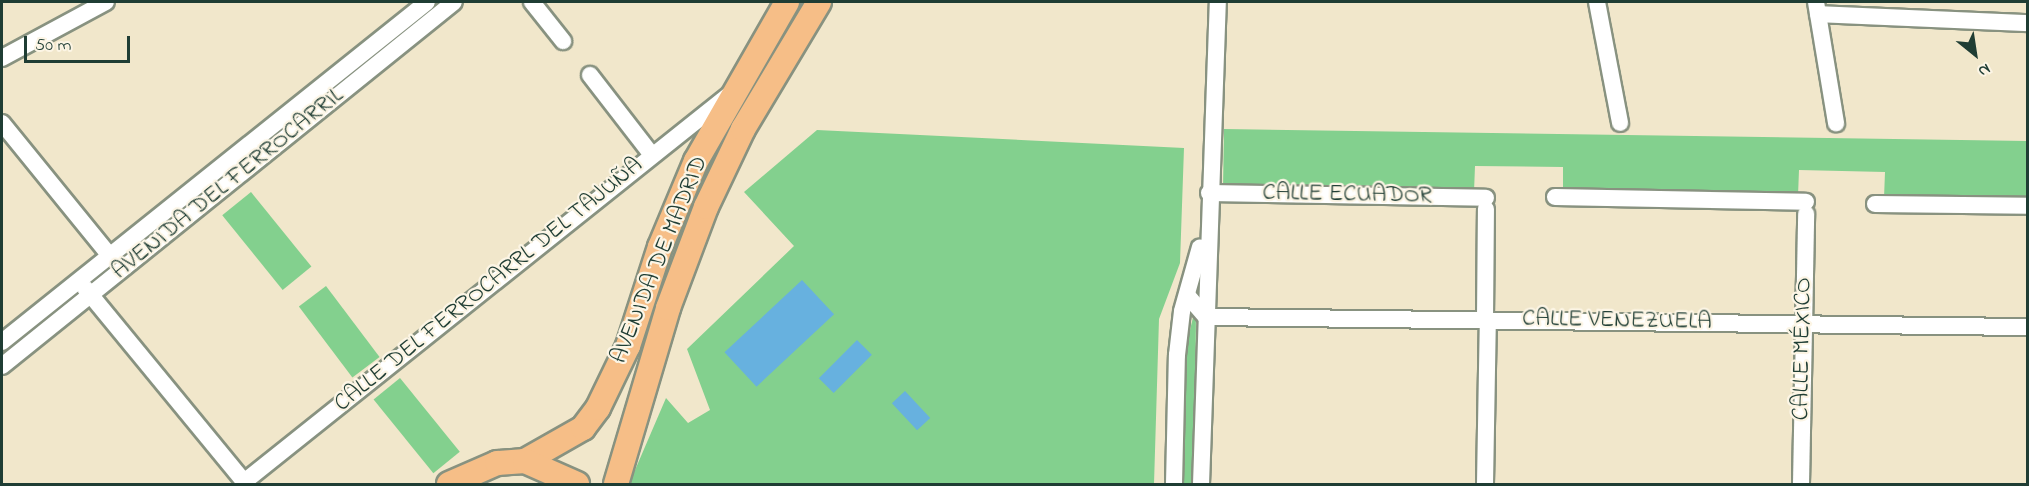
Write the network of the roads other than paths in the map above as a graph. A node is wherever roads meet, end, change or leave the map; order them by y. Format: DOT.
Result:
graph roads {
  1 [pos="106,2"];
  2 [pos="428,2"];
  3 [pos="454,2"];
  4 [pos="532,2"];
  5 [pos="787,2"];
  6 [pos="819,2"];
  7 [pos="1218,2"];
  8 [pos="1597,2"];
  9 [pos="1817,8"];
  10 [pos="2028,23"];
  11 [pos="563,41"];
  12 [pos="2,58"];
  13 [pos="590,75"];
  14 [pos="735,90"];
  15 [pos="2,123"];
  16 [pos="1620,123"];
  17 [pos="1836,123"];
  18 [pos="651,154"];
  19 [pos="1209,193"];
  20 [pos="1555,197"];
  21 [pos="1875,204"];
  22 [pos="2028,206"];
  23 [pos="110,256"];
  24 [pos="79,281"];
  25 [pos="91,295"];
  26 [pos="1187,295"];
  27 [pos="1206,317"];
  28 [pos="1486,319"];
  29 [pos="1804,324"];
  30 [pos="2028,327"];
  31 [pos="2,342"];
  32 [pos="2,366"];
  33 [pos="525,461"];
  34 [pos="245,483"];
  35 [pos="449,484"];
  36 [pos="578,484"];
  37 [pos="616,484"];
  38 [pos="1174,484"];
  39 [pos="1201,484"];
  40 [pos="1485,484"];
  41 [pos="1801,484"];
  1 -- 12 [label="street"];
  2 -- 23 [label="street, AVENIDA DEL FERROCARRIL"];
  3 -- 25 [label="street, AVENIDA DEL FERROCARRIL"];
  4 -- 11 [label="street"];
  5 -- 14 [label="highway, AVENIDA DE MADRID"];
  6 -- 37 [label="highway, AVENIDA DE MADRID"];
  7 -- 19 [label="street"];
  8 -- 16 [label="street"];
  9 -- 10 [label="street"];
  9 -- 17 [label="street"];
  13 -- 18 [label="street"];
  14 -- 18 [label="street, CALLE DEL FERROCARRL DEL TAJUÑA"];
  14 -- 33 [label="highway, AVENIDA DE MADRID"];
  15 -- 23 [label="street"];
  18 -- 34 [label="street, CALLE DEL FERROCARRL DEL TAJUÑA"];
  19 -- 26 [label="street"];
  19 -- 27 [label="street"];
  19 -- 28 [label="street, CALLE ECUADOR"];
  20 -- 29 [label="street, CALLE MÉXICO"];
  21 -- 22 [label="street"];
  23 -- 24 [label="street, AVENIDA DEL FERROCARRIL"];
  24 -- 25 [label="street, CALLE DEL FERROCARRL DEL TAJUÑA"];
  24 -- 31 [label="street, AVENIDA DEL FERROCARRIL"];
  25 -- 32 [label="street, AVENIDA DEL FERROCARRIL"];
  25 -- 34 [label="street, CALLE DEL FERROCARRL DEL TAJUÑA"];
  26 -- 27 [label="street"];
  26 -- 38 [label="street"];
  27 -- 28 [label="street, CALLE VENEZUELA"];
  27 -- 39 [label="street"];
  28 -- 29 [label="street, CALLE VENEZUELA"];
  28 -- 40 [label="street"];
  29 -- 30 [label="street, CALLE VENEZUELA"];
  29 -- 41 [label="street, CALLE MÉXICO"];
  33 -- 35 [label="highway"];
  33 -- 36 [label="highway"];
}
